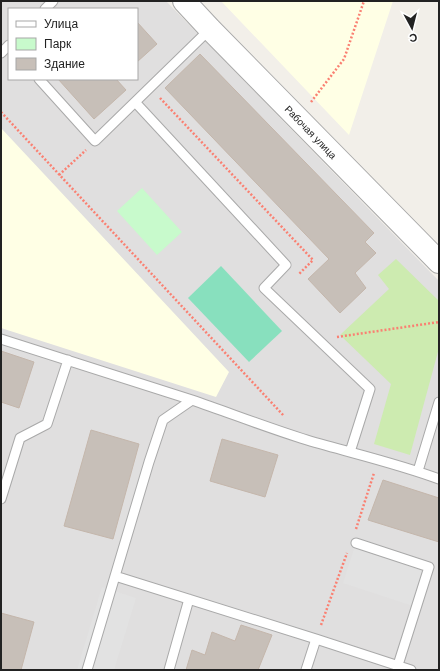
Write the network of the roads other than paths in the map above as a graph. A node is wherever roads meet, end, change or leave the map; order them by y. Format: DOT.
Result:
graph roads {
  1 [pos="184,1"];
  2 [pos="210,29"];
  3 [pos="40,80"];
  4 [pos="135,102"];
  5 [pos="439,261"];
  6 [pos="1,339"];
  7 [pos="68,360"];
  8 [pos="192,400"];
  9 [pos="439,402"];
  10 [pos="350,452"];
  11 [pos="418,471"];
  12 [pos="439,479"];
  13 [pos="1,499"];
  14 [pos="356,543"];
  15 [pos="115,576"];
  16 [pos="189,599"];
  17 [pos="316,639"];
  18 [pos="398,665"];
  19 [pos="88,670"];
  20 [pos="169,670"];
  21 [pos="306,670"];
  22 [pos="412,670"];
  1 -- 2 [label="street, Рабочая улица"];
  2 -- 4 [label="lane"];
  2 -- 5 [label="street, Рабочая улица"];
  3 -- 4 [label="lane"];
  4 -- 10 [label="lane"];
  6 -- 7 [label="lane"];
  7 -- 8 [label="lane"];
  7 -- 13 [label="lane"];
  8 -- 10 [label="lane"];
  8 -- 15 [label="lane"];
  9 -- 11 [label="lane"];
  10 -- 11 [label="lane"];
  11 -- 12 [label="lane"];
  14 -- 18 [label="lane"];
  15 -- 16 [label="lane"];
  15 -- 19 [label="lane"];
  16 -- 17 [label="lane"];
  16 -- 20 [label="lane"];
  17 -- 18 [label="lane"];
  17 -- 21 [label="lane"];
  18 -- 22 [label="lane"];
}
